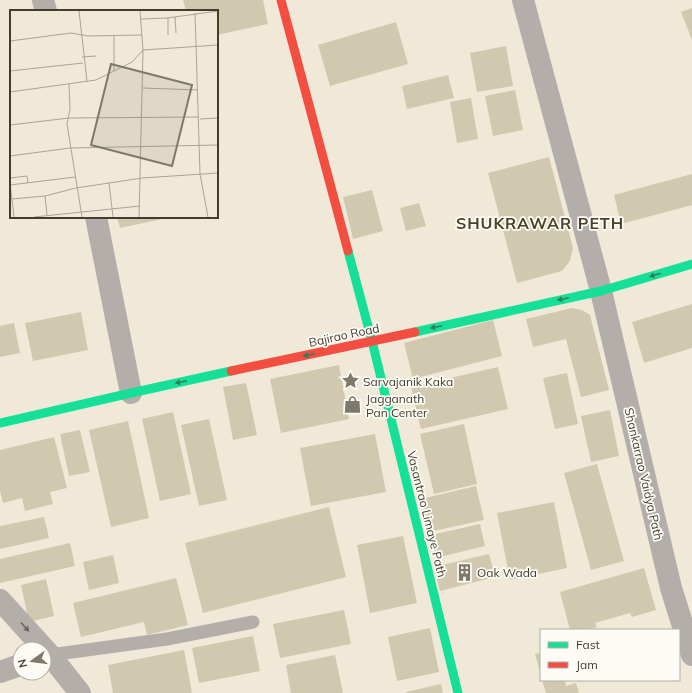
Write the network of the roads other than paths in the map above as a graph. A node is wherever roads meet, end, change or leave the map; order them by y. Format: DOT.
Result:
graph roads {
  1 [pos="43,0"];
  2 [pos="281,0"];
  3 [pos="523,0"];
  4 [pos="46,10"];
  5 [pos="96,218"];
  6 [pos="692,264"];
  7 [pos="601,291"];
  8 [pos="372,341"];
  9 [pos="131,392"];
  10 [pos="0,423"];
  11 [pos="0,600"];
  12 [pos="253,622"];
  13 [pos="34,641"];
  14 [pos="52,655"];
  15 [pos="692,655"];
  16 [pos="52,662"];
  17 [pos="12,668"];
  18 [pos="0,672"];
  19 [pos="80,693"];
  20 [pos="458,693"];
  1 -- 4 [label="street"];
  2 -- 8 [label="main road, Vasantrao Limaye Path"];
  3 -- 7 [label="street, Shankarrao Vaidya Path"];
  5 -- 9 [label="street"];
  6 -- 7 [label="main road, Bajirao Road, one-way"];
  7 -- 8 [label="main road, Bajirao Road, one-way"];
  7 -- 15 [label="street, Shankarrao Vaidya Path"];
  8 -- 9 [label="main road, Bajirao Road, one-way"];
  8 -- 20 [label="main road, Vasantrao Limaye Path"];
  9 -- 10 [label="main road, Bajirao Road"];
  11 -- 13 [label="street, one-way"];
  12 -- 14 [label="lane"];
  16 -- 19 [label="street"];
  17 -- 18 [label="street"];
}
